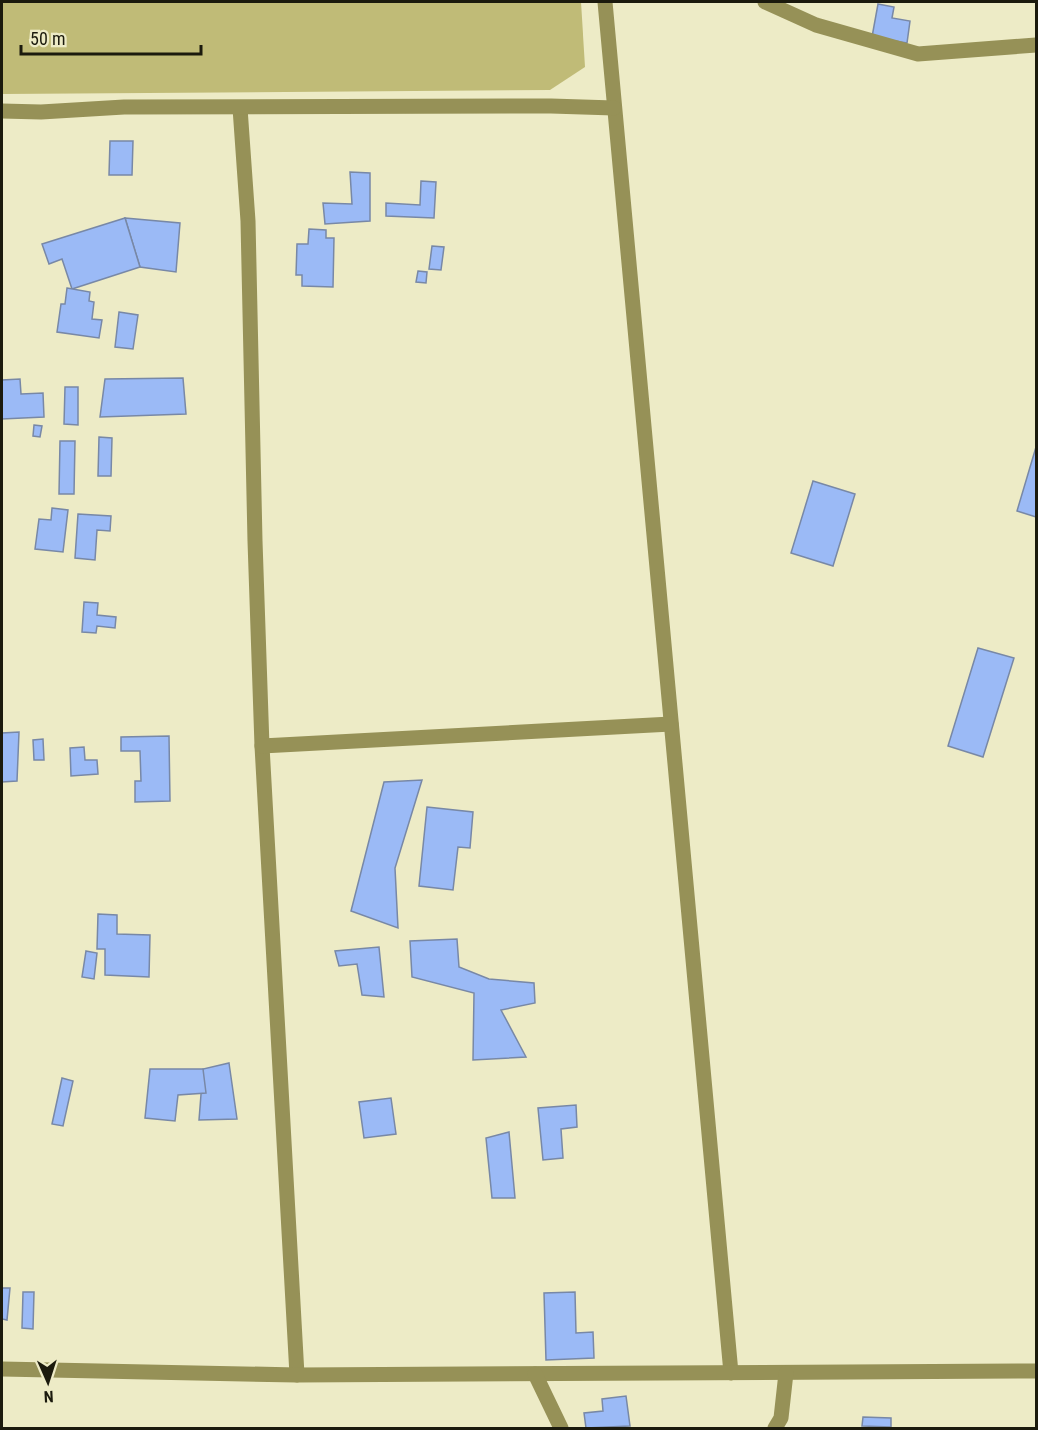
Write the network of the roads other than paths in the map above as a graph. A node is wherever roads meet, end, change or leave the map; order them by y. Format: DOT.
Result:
graph roads {
  1 [pos="605,2"];
  2 [pos="765,2"];
  3 [pos="1036,45"];
  4 [pos="240,108"];
  5 [pos="614,108"];
  6 [pos="2,111"];
  7 [pos="671,724"];
  8 [pos="262,746"];
  9 [pos="2,1369"];
  10 [pos="1036,1371"];
  11 [pos="731,1373"];
  12 [pos="786,1373"];
  13 [pos="535,1374"];
  14 [pos="297,1375"];
  15 [pos="561,1428"];
  16 [pos="775,1428"];
  1 -- 5 [label="street"];
  2 -- 3 [label="street"];
  4 -- 5 [label="street"];
  4 -- 6 [label="street"];
  4 -- 8 [label="street"];
  5 -- 7 [label="street"];
  7 -- 8 [label="street"];
  7 -- 11 [label="street"];
  8 -- 14 [label="street"];
  9 -- 14 [label="street"];
  10 -- 12 [label="street"];
  11 -- 12 [label="street"];
  11 -- 13 [label="street"];
  12 -- 16 [label="street"];
  13 -- 14 [label="street"];
  13 -- 15 [label="street"];
}
